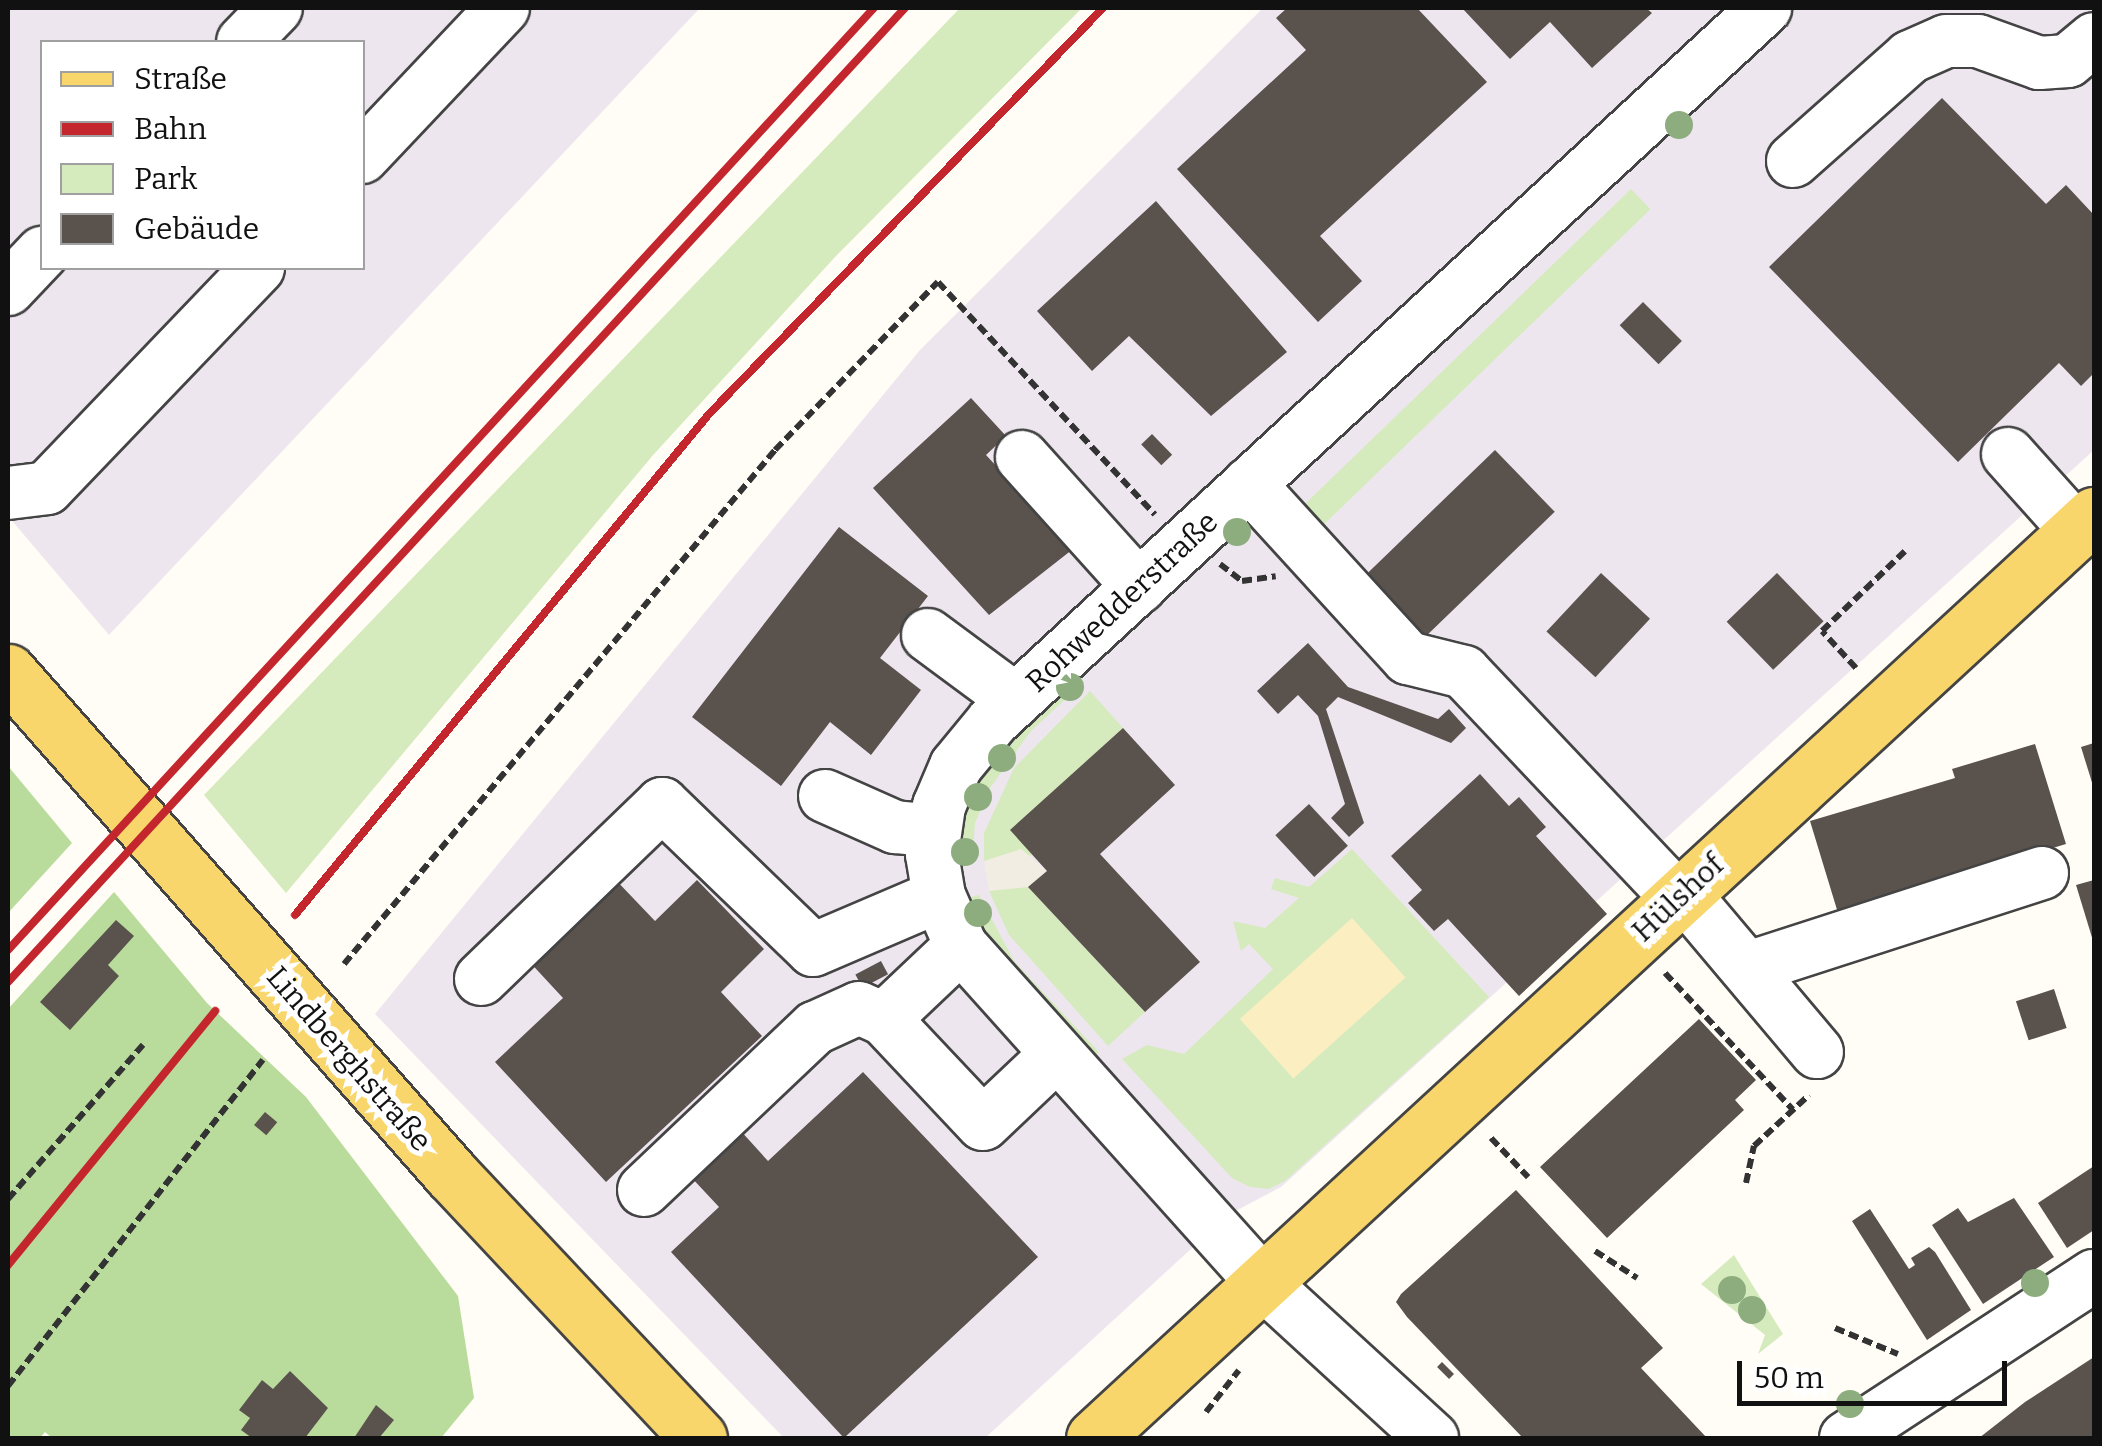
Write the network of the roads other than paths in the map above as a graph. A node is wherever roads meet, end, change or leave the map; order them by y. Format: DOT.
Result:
graph roads {
  1 [pos="276,8"];
  2 [pos="503,8"];
  3 [pos="1753,11"];
  4 [pos="2094,39"];
  5 [pos="245,40"];
  6 [pos="365,154"];
  7 [pos="1793,161"];
  8 [pos="40,255"];
  9 [pos="256,270"];
  10 [pos="8,290"];
  11 [pos="2008,454"];
  12 [pos="1022,457"];
  13 [pos="1250,484"];
  14 [pos="8,493"];
  15 [pos="2086,523"];
  16 [pos="1139,587"];
  17 [pos="928,635"];
  18 [pos="8,672"];
  19 [pos="1016,700"];
  20 [pos="825,796"];
  21 [pos="935,831"];
  22 [pos="2042,873"];
  23 [pos="939,896"];
  24 [pos="1680,896"];
  25 [pos="961,946"];
  26 [pos="1748,968"];
  27 [pos="481,979"];
  28 [pos="884,1019"];
  29 [pos="1817,1052"];
  30 [pos="1055,1056"];
  31 [pos="644,1190"];
  32 [pos="2094,1276"];
  33 [pos="1264,1284"];
  34 [pos="698,1438"];
  35 [pos="1094,1438"];
  36 [pos="1432,1438"];
  37 [pos="1846,1438"];
  1 -- 5 [label="street"];
  2 -- 6 [label="street"];
  3 -- 13 [label="street, Rohwedderstraße"];
  4 -- 7 [label="street"];
  8 -- 10 [label="street"];
  9 -- 14 [label="street"];
  11 -- 15 [label="street"];
  12 -- 16 [label="street"];
  13 -- 16 [label="street, Rohwedderstraße"];
  13 -- 24 [label="street"];
  15 -- 24 [label="main road, Hülshof"];
  16 -- 19 [label="street, Rohwedderstraße"];
  17 -- 19 [label="street"];
  18 -- 34 [label="main road, Lindberghstraße"];
  19 -- 21 [label="street, Rohwedderstraße"];
  20 -- 21 [label="street"];
  21 -- 23 [label="street, Rohwedderstraße"];
  22 -- 26 [label="street"];
  23 -- 25 [label="street, Rohwedderstraße"];
  23 -- 27 [label="street"];
  24 -- 26 [label="street"];
  24 -- 33 [label="main road, Hülshof"];
  25 -- 28 [label="street"];
  25 -- 30 [label="street, Rohwedderstraße"];
  26 -- 29 [label="street"];
  28 -- 30 [label="street"];
  28 -- 31 [label="street"];
  30 -- 33 [label="street, Rohwedderstraße"];
  32 -- 37 [label="street"];
  33 -- 35 [label="main road, Hülshof"];
  33 -- 36 [label="street, Rohwedderstraße"];
}
